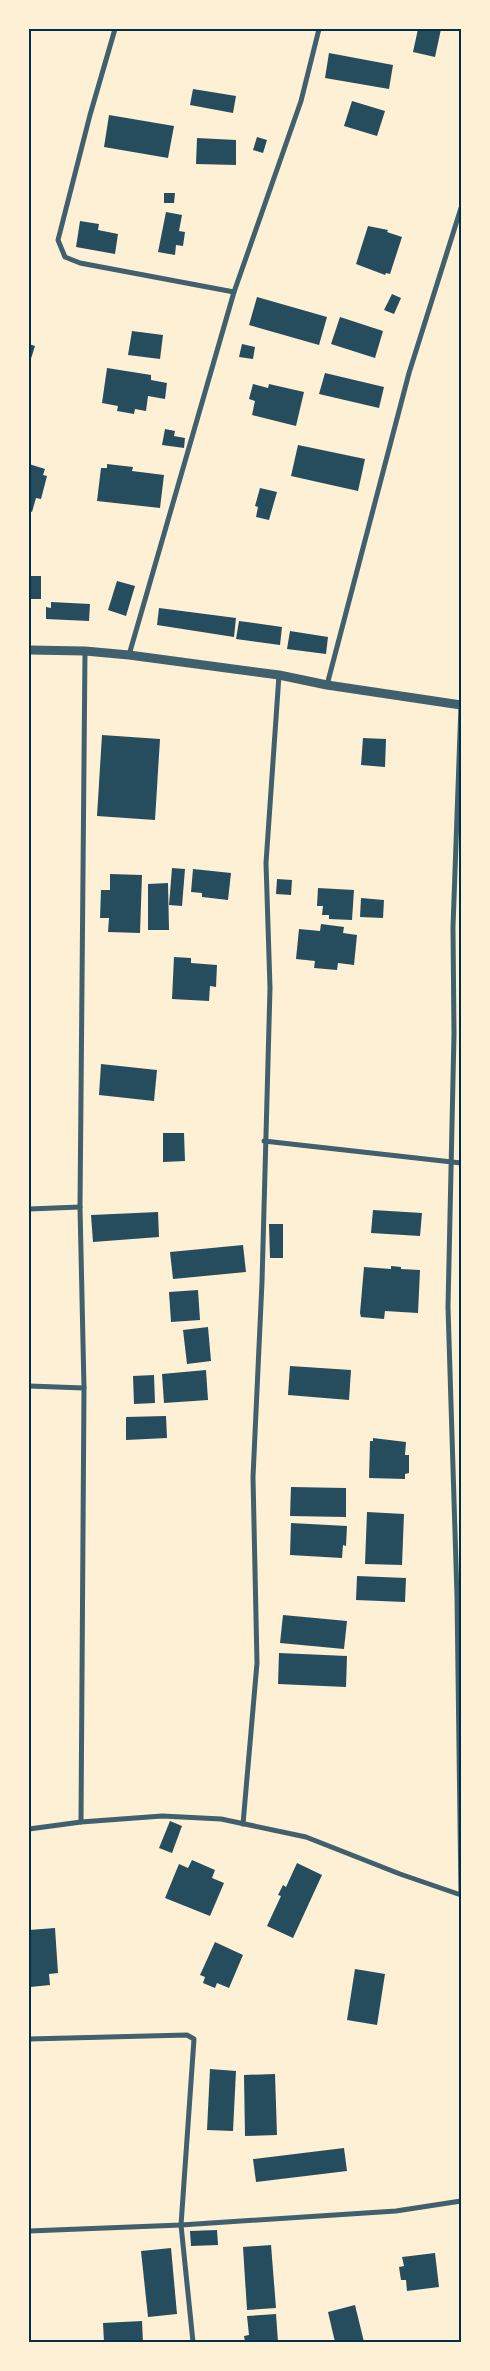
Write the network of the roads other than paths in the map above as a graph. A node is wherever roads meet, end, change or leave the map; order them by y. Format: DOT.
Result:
graph roads {
  1 [pos="115,29"];
  2 [pos="319,29"];
  3 [pos="461,208"];
  4 [pos="234,292"];
  5 [pos="29,650"];
  6 [pos="85,651"];
  7 [pos="129,655"];
  8 [pos="279,675"];
  9 [pos="327,685"];
  10 [pos="461,705"];
  11 [pos="264,1141"];
  12 [pos="451,1162"];
  13 [pos="461,1163"];
  14 [pos="80,1207"];
  15 [pos="29,1209"];
  16 [pos="29,1386"];
  17 [pos="84,1388"];
  18 [pos="81,1822"];
  19 [pos="243,1824"];
  20 [pos="29,1829"];
  21 [pos="461,1895"];
  22 [pos="29,2039"];
  23 [pos="461,2201"];
  24 [pos="181,2225"];
  25 [pos="29,2231"];
  26 [pos="193,2342"];
  1 -- 4 [label="street"];
  2 -- 4 [label="street"];
  3 -- 9 [label="street"];
  4 -- 7 [label="street"];
  5 -- 6 [label="street"];
  6 -- 7 [label="street"];
  6 -- 14 [label="street"];
  7 -- 8 [label="street"];
  8 -- 9 [label="street"];
  8 -- 11 [label="street"];
  9 -- 10 [label="street"];
  10 -- 12 [label="street"];
  11 -- 12 [label="street"];
  11 -- 19 [label="street"];
  12 -- 13 [label="street"];
  12 -- 21 [label="street"];
  14 -- 15 [label="street"];
  14 -- 17 [label="street"];
  16 -- 17 [label="street"];
  17 -- 18 [label="street"];
  18 -- 19 [label="street"];
  18 -- 20 [label="street"];
  19 -- 21 [label="street"];
  22 -- 24 [label="street"];
  23 -- 24 [label="street"];
  24 -- 25 [label="street"];
  24 -- 26 [label="street"];
}
